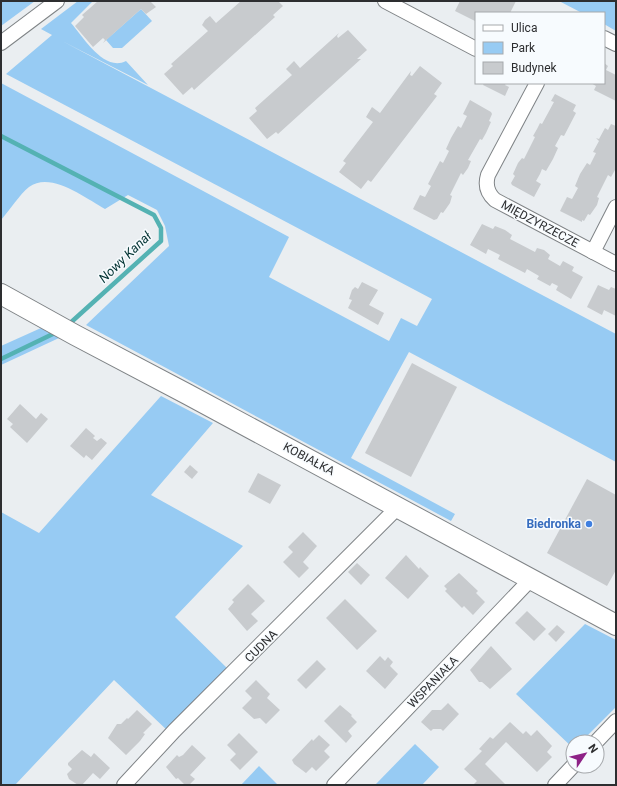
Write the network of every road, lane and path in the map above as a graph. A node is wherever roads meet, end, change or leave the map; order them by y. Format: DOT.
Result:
graph roads {
  1 [pos="57,1"];
  2 [pos="385,1"];
  3 [pos="605,38"];
  4 [pos="1,43"];
  5 [pos="616,44"];
  6 [pos="475,48"];
  7 [pos="536,84"];
  8 [pos="616,207"];
  9 [pos="593,252"];
  10 [pos="616,264"];
  11 [pos="1,294"];
  12 [pos="398,507"];
  13 [pos="531,579"];
  14 [pos="616,624"];
  15 [pos="616,721"];
  16 [pos="604,734"];
  17 [pos="565,774"];
  18 [pos="124,785"];
  19 [pos="334,785"];
  20 [pos="555,785"];
  1 -- 4 [label="street"];
  2 -- 6 [label="street"];
  3 -- 5 [label="street"];
  7 -- 9 [label="street, MIĘDZYRZECZE"];
  8 -- 9 [label="street"];
  9 -- 10 [label="street, MIĘDZYRZECZE"];
  11 -- 12 [label="street, KOBIAŁKA"];
  12 -- 13 [label="street, KOBIAŁKA"];
  12 -- 18 [label="street, CUDNA"];
  13 -- 14 [label="street, KOBIAŁKA"];
  13 -- 19 [label="street, WSPANIAŁA"];
  15 -- 16 [label="street"];
  17 -- 20 [label="street"];
}
